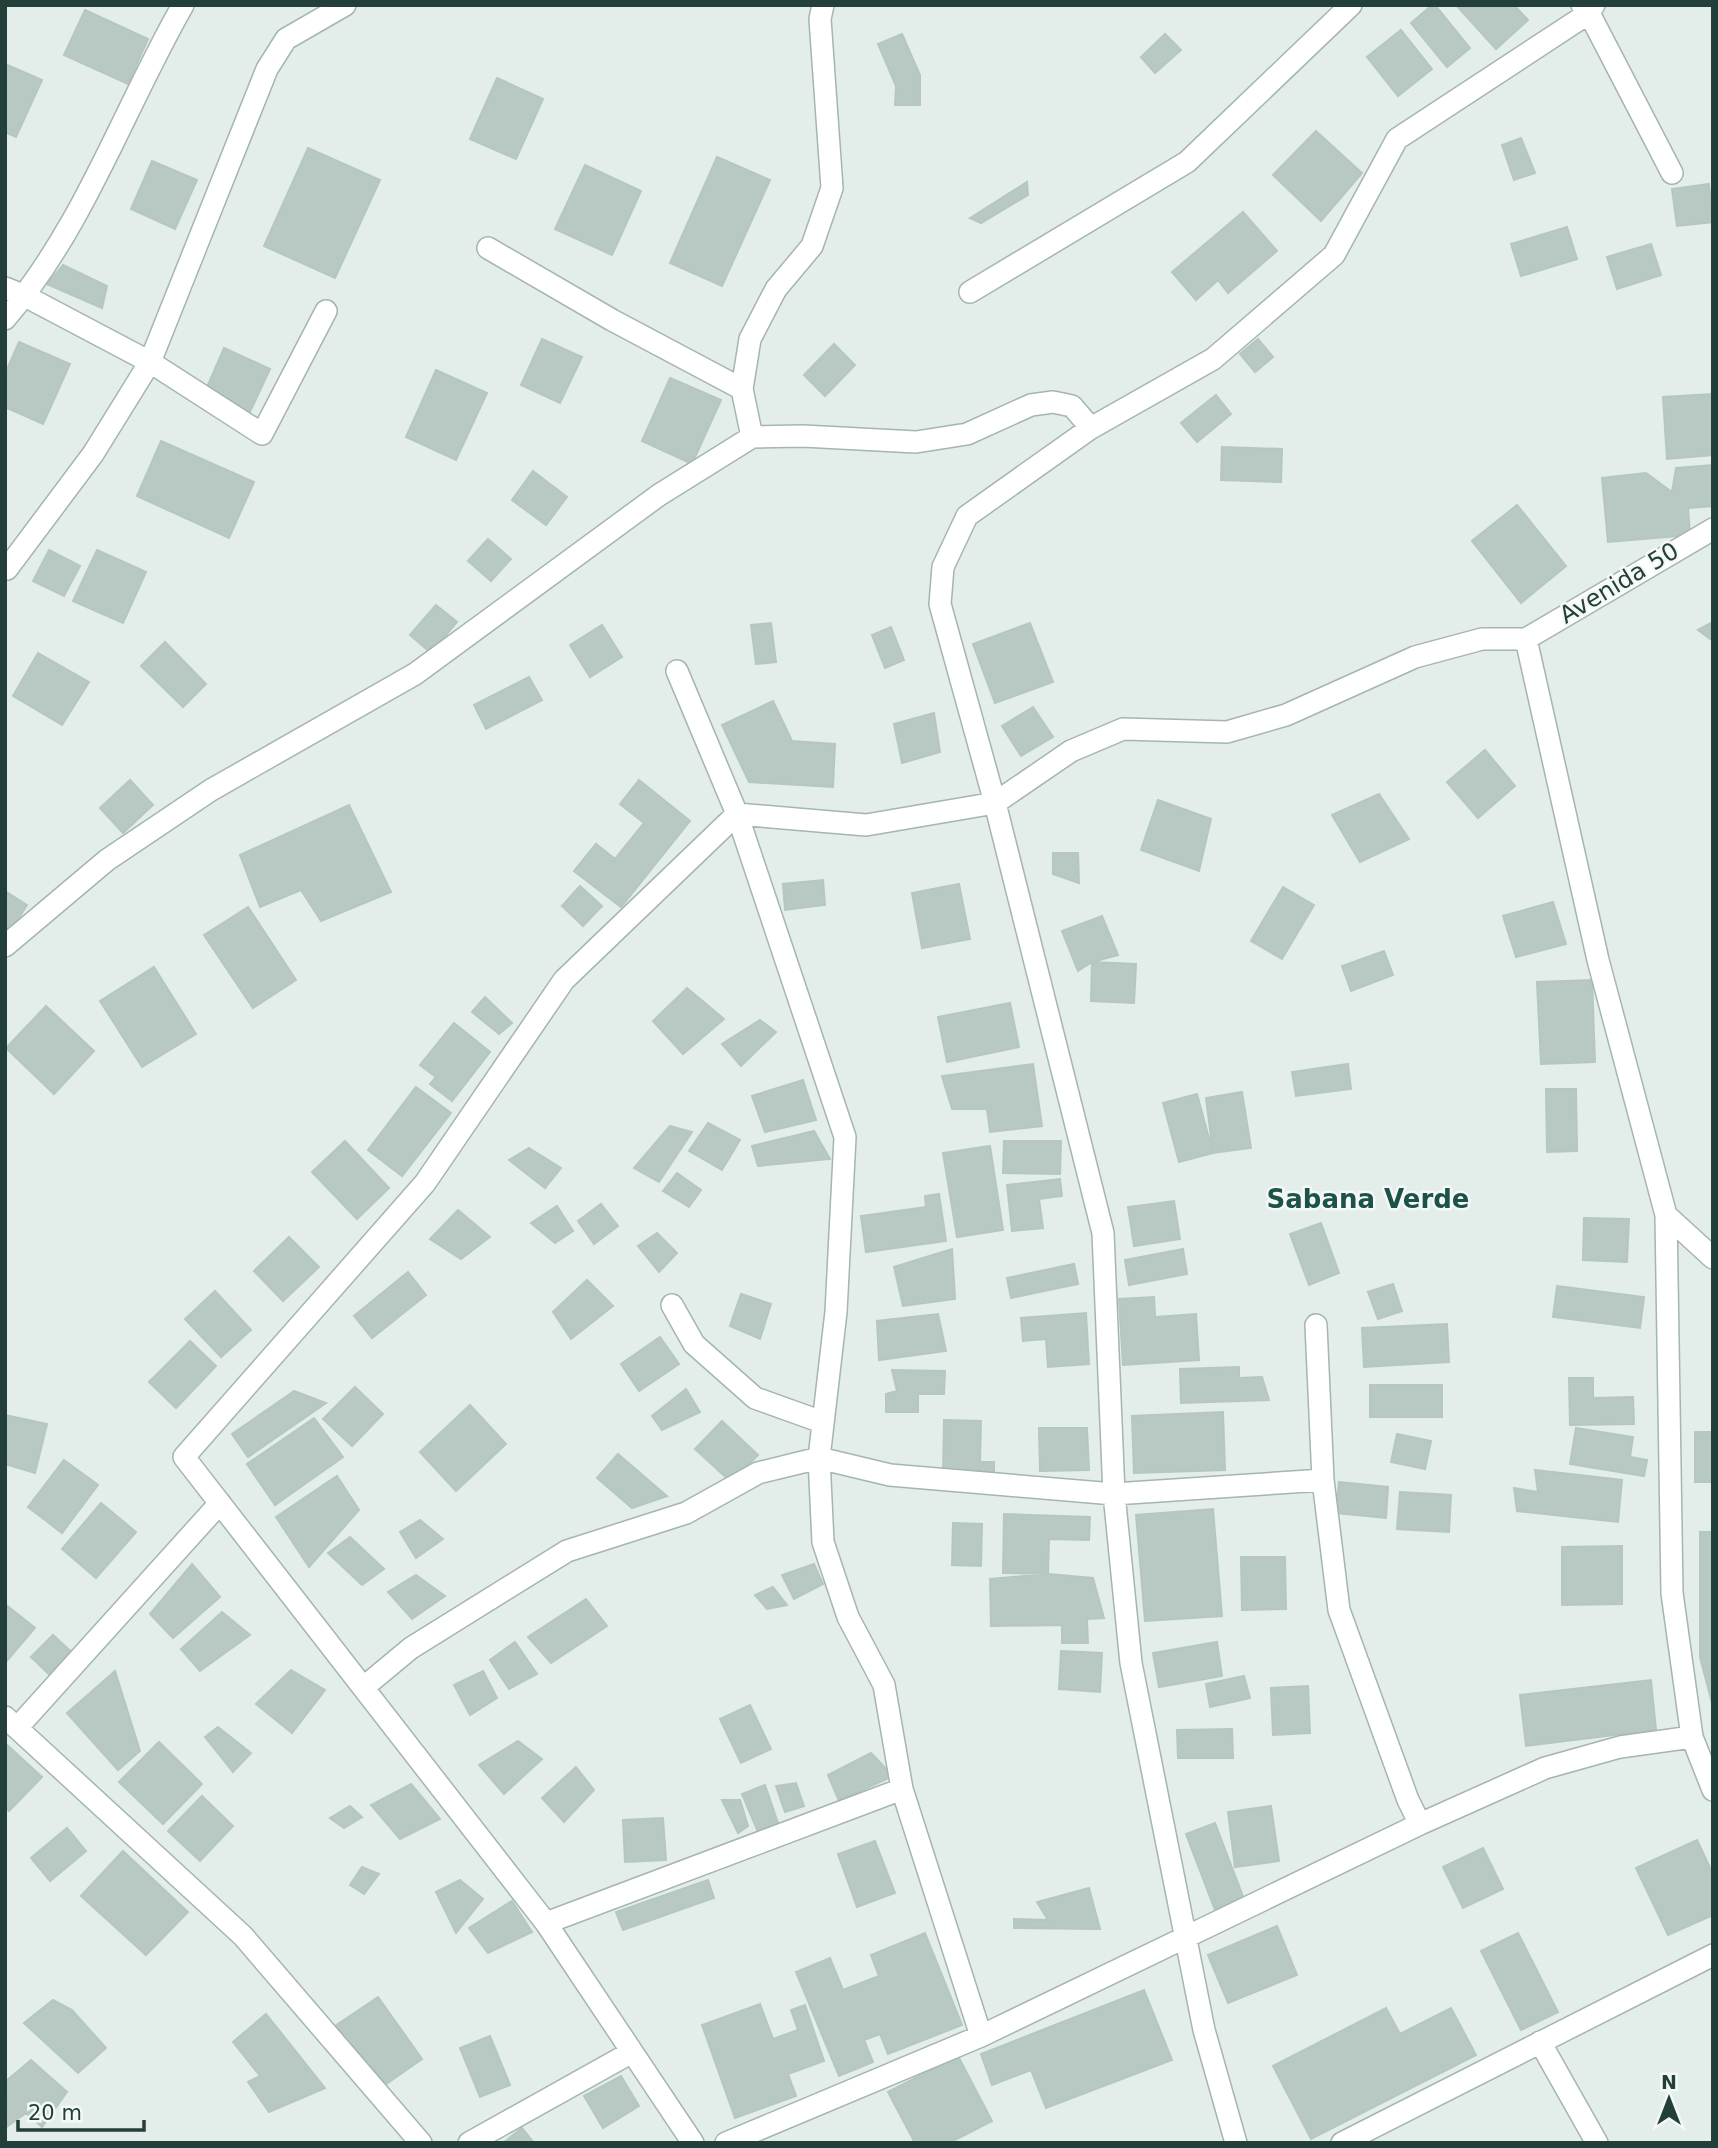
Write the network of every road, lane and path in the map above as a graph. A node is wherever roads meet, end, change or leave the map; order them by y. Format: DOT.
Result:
graph roads {
  1 [pos="183,5"];
  2 [pos="345,5"];
  3 [pos="823,5"];
  4 [pos="1351,5"];
  5 [pos="1589,8"];
  6 [pos="1672,173"];
  7 [pos="488,248"];
  8 [pos="15,292"];
  9 [pos="970,292"];
  10 [pos="326,311"];
  11 [pos="5,319"];
  12 [pos="150,362"];
  13 [pos="742,389"];
  14 [pos="1091,428"];
  15 [pos="752,437"];
  16 [pos="1713,529"];
  17 [pos="7,569"];
  18 [pos="1525,639"];
  19 [pos="677,671"];
  20 [pos="995,803"];
  21 [pos="737,814"];
  22 [pos="5,946"];
  23 [pos="1666,1215"];
  24 [pos="1713,1258"];
  25 [pos="672,1305"];
  26 [pos="1316,1325"];
  27 [pos="822,1422"];
  28 [pos="819,1458"];
  29 [pos="1323,1480"];
  30 [pos="1114,1494"];
  31 [pos="220,1503"];
  32 [pos="364,1687"];
  33 [pos="11,1723"];
  34 [pos="1692,1737"];
  35 [pos="902,1789"];
  36 [pos="1713,1790"];
  37 [pos="1420,1824"];
  38 [pos="546,1923"];
  39 [pos="1186,1938"];
  40 [pos="1713,1955"];
  41 [pos="981,2036"];
  42 [pos="1540,2042"];
  43 [pos="632,2052"];
  44 [pos="1367,2137"];
  45 [pos="421,2143"];
  46 [pos="469,2143"];
  47 [pos="693,2143"];
  48 [pos="726,2143"];
  49 [pos="1236,2143"];
  50 [pos="1342,2143"];
  51 [pos="1597,2143"];
  1 -- 8 [label="street"];
  2 -- 12 [label="street"];
  3 -- 13 [label="street"];
  4 -- 9 [label="street"];
  5 -- 6 [label="street"];
  5 -- 14 [label="street"];
  7 -- 13 [label="street"];
  8 -- 11 [label="street"];
  8 -- 12 [label="street"];
  10 -- 12 [label="street"];
  12 -- 17 [label="street"];
  13 -- 15 [label="street"];
  14 -- 15 [label="street"];
  14 -- 20 [label="street"];
  15 -- 22 [label="street"];
  16 -- 18 [label="street, Avenida 50"];
  18 -- 20 [label="street"];
  18 -- 23 [label="street"];
  19 -- 21 [label="street"];
  20 -- 21 [label="street"];
  20 -- 30 [label="street"];
  21 -- 27 [label="street"];
  21 -- 31 [label="street"];
  23 -- 24 [label="street"];
  23 -- 34 [label="street"];
  25 -- 27 [label="street"];
  26 -- 29 [label="street"];
  27 -- 28 [label="street"];
  28 -- 30 [label="street"];
  28 -- 32 [label="street"];
  28 -- 35 [label="street"];
  29 -- 30 [label="street"];
  29 -- 37 [label="street"];
  30 -- 39 [label="street"];
  31 -- 32 [label="street"];
  31 -- 33 [label="street"];
  32 -- 38 [label="street"];
  33 -- 45 [label="street"];
  34 -- 36 [label="street"];
  34 -- 37 [label="street"];
  35 -- 38 [label="street"];
  35 -- 41 [label="street"];
  37 -- 39 [label="street"];
  38 -- 43 [label="street"];
  39 -- 41 [label="street"];
  39 -- 49 [label="street"];
  40 -- 42 [label="street"];
  41 -- 48 [label="street"];
  42 -- 44 [label="street"];
  42 -- 51 [label="street"];
  43 -- 46 [label="street"];
  43 -- 47 [label="street"];
  44 -- 50 [label="street"];
}
